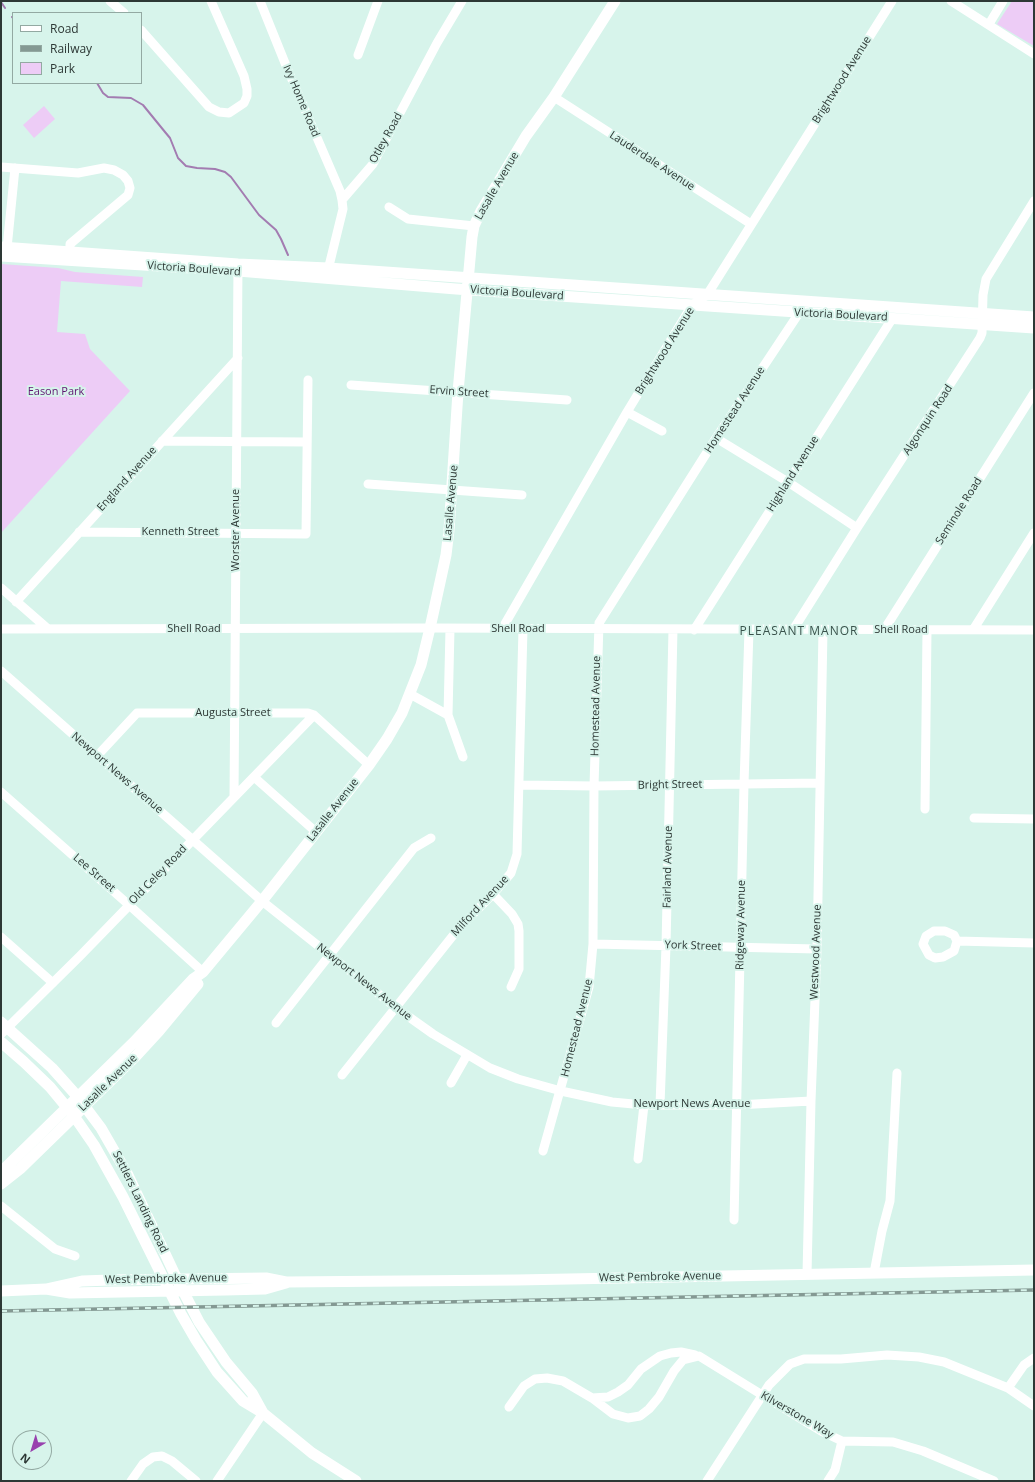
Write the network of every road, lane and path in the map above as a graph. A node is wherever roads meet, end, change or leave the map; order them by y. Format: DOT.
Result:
graph roads {
  1 [pos="110,1"];
  2 [pos="211,1"];
  3 [pos="260,1"];
  4 [pos="378,1"];
  5 [pos="462,1"];
  6 [pos="615,1"];
  7 [pos="892,1"];
  8 [pos="951,1"];
  9 [pos="1003,1"];
  10 [pos="123,12"];
  11 [pos="989,24"];
  12 [pos="142,31"];
  13 [pos="1034,54"];
  14 [pos="358,55"];
  15 [pos="554,97"];
  16 [pos="1,167"];
  17 [pos="15,168"];
  18 [pos="342,200"];
  19 [pos="1034,201"];
  20 [pos="389,207"];
  21 [pos="751,224"];
  22 [pos="474,226"];
  23 [pos="3,250"];
  24 [pos="70,256"];
  25 [pos="238,268"];
  26 [pos="328,268"];
  27 [pos="325,280"];
  28 [pos="468,284"];
  29 [pos="707,295"];
  30 [pos="692,306"];
  31 [pos="799,313"];
  32 [pos="982,313"];
  33 [pos="1034,317"];
  34 [pos="892,318"];
  35 [pos="982,325"];
  36 [pos="1034,328"];
  37 [pos="238,358"];
  38 [pos="308,380"];
  39 [pos="351,385"];
  40 [pos="458,392"];
  41 [pos="1034,393"];
  42 [pos="568,400"];
  43 [pos="627,412"];
  44 [pos="662,431"];
  45 [pos="716,438"];
  46 [pos="162,442"];
  47 [pos="236,442"];
  48 [pos="307,442"];
  49 [pos="788,482"];
  50 [pos="368,484"];
  51 [pos="453,490"];
  52 [pos="522,494"];
  53 [pos="857,528"];
  54 [pos="79,532"];
  55 [pos="236,533"];
  56 [pos="1034,533"];
  57 [pos="1,588"];
  58 [pos="16,602"];
  59 [pos="430,628"];
  60 [pos="1,629"];
  61 [pos="48,629"];
  62 [pos="235,629"];
  63 [pos="450,629"];
  64 [pos="502,629"];
  65 [pos="523,629"];
  66 [pos="598,629"];
  67 [pos="673,629"];
  68 [pos="694,630"];
  69 [pos="749,630"];
  70 [pos="793,630"];
  71 [pos="823,630"];
  72 [pos="884,630"];
  73 [pos="927,630"];
  74 [pos="973,630"];
  75 [pos="1034,630"];
  76 [pos="1,671"];
  77 [pos="410,694"];
  78 [pos="234,713"];
  79 [pos="314,715"];
  80 [pos="448,715"];
  81 [pos="97,756"];
  82 [pos="463,757"];
  83 [pos="370,764"];
  84 [pos="254,777"];
  85 [pos="820,783"];
  86 [pos="744,784"];
  87 [pos="520,785"];
  88 [pos="669,785"];
  89 [pos="594,786"];
  90 [pos="1,792"];
  91 [pos="234,797"];
  92 [pos="925,809"];
  93 [pos="974,818"];
  94 [pos="1034,819"];
  95 [pos="316,832"];
  96 [pos="431,838"];
  97 [pos="192,840"];
  98 [pos="493,894"];
  99 [pos="262,901"];
  100 [pos="129,905"];
  101 [pos="1,937"];
  102 [pos="957,941"];
  103 [pos="1034,943"];
  104 [pos="593,944"];
  105 [pos="666,946"];
  106 [pos="740,948"];
  107 [pos="816,950"];
  108 [pos="329,956"];
  109 [pos="204,972"];
  110 [pos="53,983"];
  111 [pos="511,987"];
  112 [pos="395,1007"];
  113 [pos="276,1023"];
  114 [pos="3,1028"];
  115 [pos="1,1042"];
  116 [pos="467,1055"];
  117 [pos="897,1073"];
  118 [pos="342,1075"];
  119 [pos="451,1083"];
  120 [pos="561,1091"];
  121 [pos="78,1096"];
  122 [pos="811,1101"];
  123 [pos="644,1105"];
  124 [pos="660,1105"];
  125 [pos="737,1105"];
  126 [pos="85,1106"];
  127 [pos="67,1107"];
  128 [pos="74,1116"];
  129 [pos="543,1151"];
  130 [pos="638,1159"];
  131 [pos="1,1172"];
  132 [pos="1,1184"];
  133 [pos="1,1206"];
  134 [pos="734,1220"];
  135 [pos="75,1256"];
  136 [pos="1034,1270"];
  137 [pos="874,1273"];
  138 [pos="807,1274"];
  139 [pos="177,1279"];
  140 [pos="164,1280"];
  141 [pos="286,1282"];
  142 [pos="46,1289"];
  143 [pos="1,1291"];
  144 [pos="183,1291"];
  145 [pos="170,1292"];
  146 [pos="699,1356"];
  147 [pos="1034,1358"];
  148 [pos="1008,1388"];
  149 [pos="763,1395"];
  150 [pos="592,1398"];
  151 [pos="1034,1406"];
  152 [pos="509,1407"];
  153 [pos="263,1413"];
  154 [pos="842,1440"];
  155 [pos="131,1481"];
  156 [pos="196,1481"];
  157 [pos="217,1481"];
  158 [pos="356,1481"];
  159 [pos="707,1481"];
  160 [pos="828,1481"];
  161 [pos="994,1481"];
  1 -- 10 [label="street"];
  2 -- 12 [label="street"];
  3 -- 18 [label="street, Ivy Home Road"];
  4 -- 14 [label="street"];
  5 -- 18 [label="street, Otley Road"];
  6 -- 15 [label="main road, Lasalle Avenue"];
  7 -- 21 [label="street, Brightwood Avenue"];
  8 -- 11 [label="street"];
  9 -- 11 [label="street"];
  11 -- 13 [label="street"];
  15 -- 21 [label="street, Lauderdale Avenue"];
  15 -- 22 [label="main road, Lasalle Avenue"];
  16 -- 17 [label="street"];
  17 -- 23 [label="street"];
  17 -- 24 [label="street"];
  18 -- 26 [label="street"];
  19 -- 32 [label="street, Algonquin Road"];
  20 -- 22 [label="street"];
  21 -- 29 [label="street, Brightwood Avenue"];
  22 -- 28 [label="main road, Lasalle Avenue"];
  23 -- 24 [label="main road, Victoria Boulevard"];
  24 -- 25 [label="main road, Victoria Boulevard"];
  25 -- 26 [label="main road, Victoria Boulevard"];
  25 -- 27 [label="main road, Victoria Boulevard"];
  25 -- 37 [label="street, Worster Avenue"];
  26 -- 27 [label="street"];
  26 -- 28 [label="main road, Victoria Boulevard"];
  27 -- 28 [label="main road, Victoria Boulevard"];
  28 -- 29 [label="main road, Victoria Boulevard"];
  28 -- 30 [label="main road, Victoria Boulevard"];
  28 -- 40 [label="main road, Lasalle Avenue"];
  29 -- 30 [label="street, Brightwood Avenue"];
  29 -- 32 [label="main road, Victoria Boulevard"];
  30 -- 31 [label="main road, Victoria Boulevard"];
  30 -- 43 [label="street, Brightwood Avenue"];
  31 -- 34 [label="main road, Victoria Boulevard"];
  31 -- 45 [label="street, Homestead Avenue"];
  32 -- 33 [label="main road, Victoria Boulevard"];
  32 -- 35 [label="street, Algonquin Road"];
  34 -- 35 [label="main road, Victoria Boulevard"];
  34 -- 49 [label="street, Highland Avenue"];
  35 -- 36 [label="main road, Victoria Boulevard"];
  35 -- 53 [label="street, Algonquin Road"];
  37 -- 46 [label="street, England Avenue"];
  37 -- 47 [label="street, Worster Avenue"];
  38 -- 48 [label="street"];
  39 -- 40 [label="street, Ervin Street"];
  40 -- 42 [label="street, Ervin Street"];
  40 -- 51 [label="main road, Lasalle Avenue"];
  41 -- 72 [label="street, Seminole Road"];
  43 -- 44 [label="street"];
  43 -- 64 [label="street, Brightwood Avenue"];
  45 -- 49 [label="street"];
  45 -- 66 [label="street, Homestead Avenue"];
  46 -- 47 [label="street"];
  46 -- 54 [label="street, England Avenue"];
  47 -- 48 [label="street"];
  47 -- 55 [label="street, Worster Avenue"];
  48 -- 55 [label="street, Kenneth Street"];
  49 -- 53 [label="street"];
  49 -- 68 [label="street, Highland Avenue"];
  50 -- 51 [label="street"];
  51 -- 52 [label="street"];
  51 -- 59 [label="main road, Lasalle Avenue"];
  53 -- 70 [label="street, Algonquin Road"];
  54 -- 55 [label="street, Kenneth Street"];
  54 -- 58 [label="street, England Avenue"];
  55 -- 62 [label="street, Worster Avenue"];
  56 -- 74 [label="street"];
  57 -- 58 [label="street"];
  58 -- 61 [label="street"];
  59 -- 62 [label="street, Shell Road"];
  59 -- 63 [label="street, Shell Road"];
  59 -- 77 [label="main road, Lasalle Avenue"];
  60 -- 61 [label="street, Shell Road"];
  61 -- 62 [label="street, Shell Road"];
  62 -- 78 [label="street, Worster Avenue"];
  63 -- 64 [label="street, Shell Road"];
  63 -- 80 [label="street"];
  64 -- 65 [label="street, Shell Road"];
  65 -- 66 [label="street, Shell Road"];
  65 -- 87 [label="street, Milford Avenue"];
  66 -- 67 [label="street, Shell Road"];
  66 -- 89 [label="street, Homestead Avenue"];
  67 -- 68 [label="street, Shell Road"];
  67 -- 88 [label="street, Fairland Avenue"];
  68 -- 69 [label="street, Shell Road"];
  69 -- 70 [label="street, Shell Road"];
  69 -- 86 [label="street, Ridgeway Avenue"];
  70 -- 71 [label="street, Shell Road"];
  71 -- 72 [label="street, Shell Road"];
  71 -- 85 [label="street, Westwood Avenue"];
  72 -- 73 [label="street, Shell Road"];
  73 -- 74 [label="street, Shell Road"];
  73 -- 92 [label="street"];
  74 -- 75 [label="street, Shell Road"];
  76 -- 81 [label="street, Newport News Avenue"];
  77 -- 80 [label="street"];
  77 -- 83 [label="main road, Lasalle Avenue"];
  78 -- 79 [label="street, Augusta Street"];
  78 -- 81 [label="street, Augusta Street"];
  78 -- 91 [label="street, Worster Avenue"];
  79 -- 83 [label="street"];
  79 -- 84 [label="street, Old Celey Road"];
  80 -- 82 [label="street"];
  81 -- 97 [label="street, Newport News Avenue"];
  83 -- 95 [label="main road, Lasalle Avenue"];
  84 -- 91 [label="street, Old Celey Road"];
  84 -- 95 [label="street"];
  85 -- 86 [label="street, Bright Street"];
  85 -- 107 [label="street, Westwood Avenue"];
  86 -- 88 [label="street, Bright Street"];
  86 -- 106 [label="street, Ridgeway Avenue"];
  87 -- 89 [label="street, Bright Street"];
  87 -- 98 [label="street, Milford Avenue"];
  88 -- 89 [label="street, Bright Street"];
  88 -- 105 [label="street, Fairland Avenue"];
  89 -- 104 [label="street, Homestead Avenue"];
  90 -- 100 [label="street, Lee Street"];
  91 -- 97 [label="street, Old Celey Road"];
  93 -- 94 [label="street"];
  95 -- 99 [label="main road, Lasalle Avenue"];
  96 -- 108 [label="street"];
  97 -- 99 [label="street, Newport News Avenue"];
  97 -- 100 [label="street, Old Celey Road"];
  98 -- 111 [label="street"];
  98 -- 112 [label="street, Milford Avenue"];
  99 -- 108 [label="street, Newport News Avenue"];
  99 -- 109 [label="main road, Lasalle Avenue"];
  100 -- 109 [label="street, Lee Street"];
  100 -- 110 [label="street, Old Celey Road"];
  101 -- 110 [label="street"];
  102 -- 103 [label="street"];
  104 -- 105 [label="street, York Street"];
  104 -- 120 [label="street, Homestead Avenue"];
  105 -- 106 [label="street, York Street"];
  105 -- 124 [label="street, Fairland Avenue"];
  106 -- 107 [label="street, York Street"];
  106 -- 125 [label="street, Ridgeway Avenue"];
  107 -- 122 [label="street, Westwood Avenue"];
  108 -- 112 [label="street, Newport News Avenue"];
  108 -- 113 [label="street"];
  109 -- 121 [label="main road, Lasalle Avenue"];
  109 -- 126 [label="main road, Lasalle Avenue"];
  110 -- 114 [label="street, Old Celey Road"];
  112 -- 116 [label="street, Newport News Avenue"];
  112 -- 118 [label="street, Milford Avenue"];
  114 -- 121 [label="main road, Settlers Landing Road"];
  115 -- 127 [label="main road, Settlers Landing Road"];
  116 -- 119 [label="street"];
  116 -- 120 [label="street, Newport News Avenue"];
  117 -- 137 [label="street"];
  120 -- 123 [label="street, Newport News Avenue"];
  120 -- 129 [label="street, Homestead Avenue"];
  121 -- 126 [label="main road, Settlers Landing Road"];
  121 -- 127 [label="main road, Lasalle Avenue"];
  122 -- 125 [label="street, Newport News Avenue"];
  122 -- 138 [label="street, Westwood Avenue"];
  123 -- 124 [label="street, Newport News Avenue"];
  123 -- 130 [label="street"];
  124 -- 125 [label="street, Newport News Avenue"];
  125 -- 134 [label="street, Ridgeway Avenue"];
  126 -- 128 [label="main road, Lasalle Avenue"];
  126 -- 139 [label="main road, Settlers Landing Road"];
  127 -- 128 [label="main road, Settlers Landing Road"];
  127 -- 131 [label="main road, Lasalle Avenue"];
  128 -- 132 [label="main road, Lasalle Avenue"];
  128 -- 140 [label="main road, Settlers Landing Road"];
  133 -- 135 [label="street"];
  136 -- 137 [label="main road, West Pembroke Avenue"];
  137 -- 138 [label="main road, West Pembroke Avenue"];
  138 -- 141 [label="main road, West Pembroke Avenue"];
  139 -- 140 [label="main road, West Pembroke Avenue"];
  139 -- 141 [label="main road, West Pembroke Avenue"];
  139 -- 144 [label="main road, Settlers Landing Road"];
  140 -- 142 [label="main road, West Pembroke Avenue"];
  140 -- 145 [label="main road, Settlers Landing Road"];
  141 -- 144 [label="main road, West Pembroke Avenue"];
  142 -- 143 [label="main road, West Pembroke Avenue"];
  142 -- 145 [label="main road, West Pembroke Avenue"];
  144 -- 145 [label="main road, West Pembroke Avenue"];
  144 -- 153 [label="main road, Settlers Landing Road"];
  145 -- 153 [label="main road, Settlers Landing Road"];
  146 -- 149 [label="street, Kilverstone Way"];
  146 -- 150 [label="street, Kilverstone Way"];
  146 -- 150 [label="street"];
  147 -- 148 [label="street"];
  148 -- 149 [label="street"];
  148 -- 151 [label="street"];
  149 -- 154 [label="street, Kilverstone Way"];
  149 -- 159 [label="street"];
  150 -- 152 [label="street"];
  153 -- 157 [label="street"];
  153 -- 158 [label="main road"];
  154 -- 160 [label="street"];
  154 -- 161 [label="street, Kilverstone Way"];
  155 -- 156 [label="street"];
}
